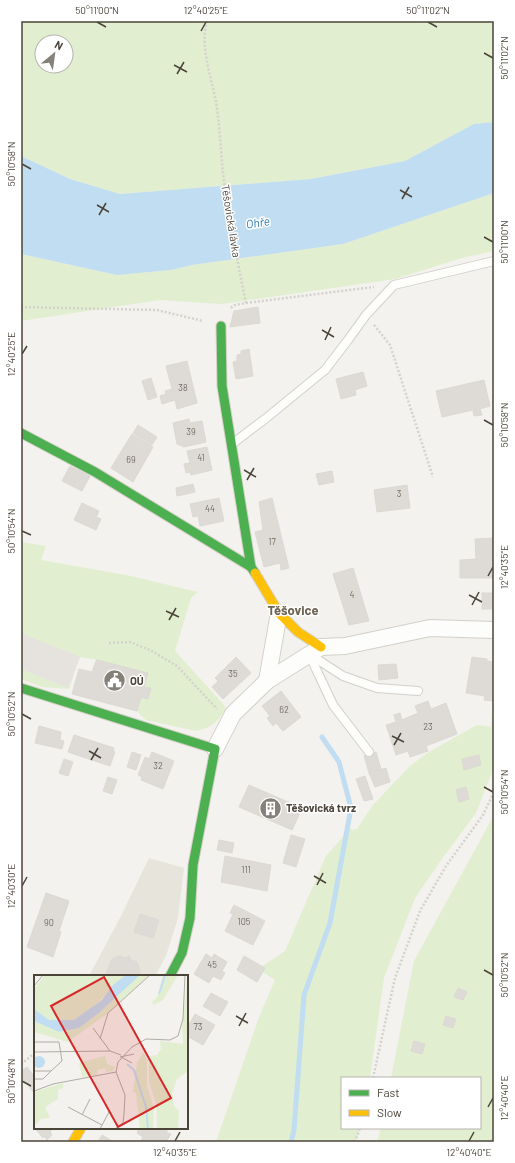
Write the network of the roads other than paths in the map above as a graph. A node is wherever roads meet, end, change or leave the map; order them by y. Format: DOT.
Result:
graph roads {
  1 [pos="494,260"];
  2 [pos="221,326"];
  3 [pos="21,432"];
  4 [pos="232,444"];
  5 [pos="251,567"];
  6 [pos="279,612"];
  7 [pos="494,630"];
  8 [pos="315,650"];
  9 [pos="267,681"];
  10 [pos="21,688"];
  11 [pos="418,691"];
  12 [pos="215,748"];
  13 [pos="369,752"];
  14 [pos="171,975"];
  15 [pos="80,1129"];
  16 [pos="73,1142"];
  1 -- 4 [label="lane"];
  2 -- 4 [label="street"];
  3 -- 5 [label="street"];
  4 -- 5 [label="street"];
  5 -- 6 [label="street"];
  6 -- 8 [label="street"];
  6 -- 9 [label="street"];
  7 -- 8 [label="street"];
  8 -- 9 [label="street"];
  8 -- 11 [label="lane"];
  8 -- 13 [label="lane"];
  9 -- 12 [label="street"];
  10 -- 12 [label="street"];
  12 -- 14 [label="street"];
  15 -- 16 [label="street"];
}
